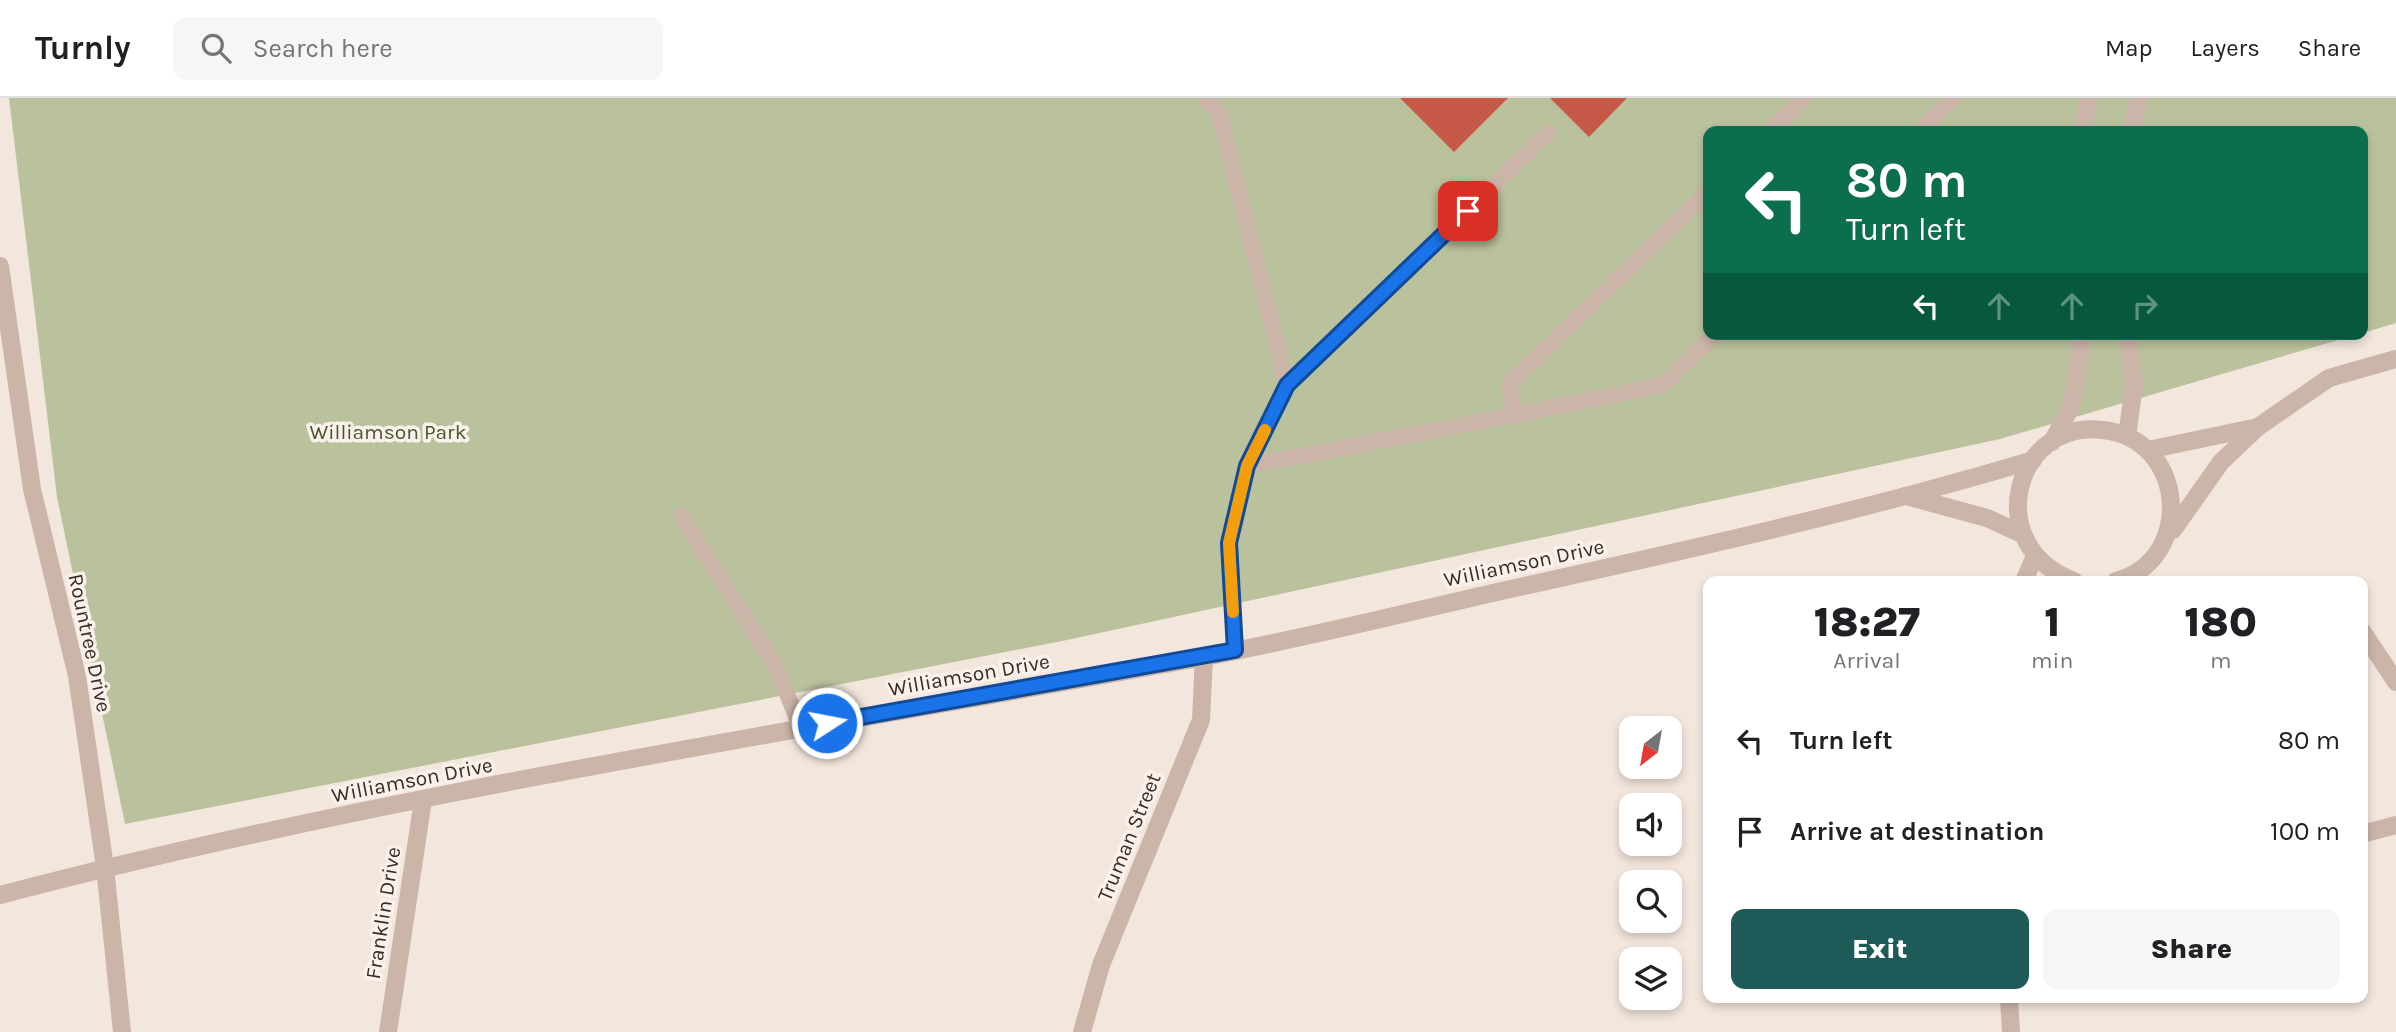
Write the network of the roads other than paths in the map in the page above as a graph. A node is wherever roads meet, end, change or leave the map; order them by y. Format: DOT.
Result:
graph roads {
  1 [pos="1205,98"];
  2 [pos="1805,98"];
  3 [pos="1953,98"];
  4 [pos="2088,98"];
  5 [pos="2140,98"];
  6 [pos="1775,126"];
  7 [pos="1925,126"];
  8 [pos="2084,126"];
  9 [pos="2132,126"];
  10 [pos="1548,134"];
  11 [pos="1703,197"];
  12 [pos="0,266"];
  13 [pos="1708,340"];
  14 [pos="2082,340"];
  15 [pos="2129,340"];
  16 [pos="2396,359"];
  17 [pos="1287,385"];
  18 [pos="1515,415"];
  19 [pos="2258,427"];
  20 [pos="2127,436"];
  21 [pos="2052,442"];
  22 [pos="2148,450"];
  23 [pos="2033,460"];
  24 [pos="1247,466"];
  25 [pos="1903,495"];
  26 [pos="681,516"];
  27 [pos="2022,534"];
  28 [pos="2165,542"];
  29 [pos="2035,556"];
  30 [pos="2026,576"];
  31 [pos="2060,576"];
  32 [pos="2130,576"];
  33 [pos="2368,640"];
  34 [pos="1235,650"];
  35 [pos="1204,657"];
  36 [pos="2396,682"];
  37 [pos="801,728"];
  38 [pos="423,800"];
  39 [pos="2396,825"];
  40 [pos="2368,832"];
  41 [pos="105,867"];
  42 [pos="0,895"];
  43 [pos="2009,1003"];
  44 [pos="122,1032"];
  45 [pos="388,1032"];
  46 [pos="1082,1032"];
  47 [pos="2011,1032"];
  1 -- 17 [label="lane"];
  2 -- 6 [label="lane"];
  3 -- 7 [label="lane"];
  4 -- 8 [label="street"];
  5 -- 9 [label="street"];
  10 -- 17 [label="lane"];
  11 -- 18 [label="lane"];
  12 -- 41 [label="street, Rountree Drive"];
  13 -- 18 [label="lane"];
  14 -- 21 [label="street"];
  15 -- 20 [label="street"];
  16 -- 19 [label="street"];
  17 -- 24 [label="lane"];
  18 -- 24 [label="lane"];
  19 -- 22 [label="street"];
  19 -- 28 [label="street"];
  20 -- 21 [label="street"];
  20 -- 22 [label="street"];
  21 -- 23 [label="street"];
  22 -- 28 [label="street"];
  23 -- 25 [label="street, Williamson Drive"];
  23 -- 27 [label="street"];
  24 -- 34 [label="lane"];
  25 -- 27 [label="street, Williamson Drive"];
  25 -- 34 [label="street, Williamson Drive"];
  26 -- 37 [label="lane"];
  27 -- 29 [label="street"];
  28 -- 32 [label="street"];
  29 -- 30 [label="street"];
  29 -- 31 [label="street"];
  33 -- 36 [label="street"];
  34 -- 35 [label="street, Williamson Drive"];
  35 -- 37 [label="street, Williamson Drive"];
  35 -- 46 [label="street, Truman Street"];
  37 -- 38 [label="street, Williamson Drive"];
  38 -- 41 [label="street, Williamson Drive"];
  38 -- 45 [label="street, Franklin Drive"];
  39 -- 40 [label="street"];
  41 -- 42 [label="street, Williamson Drive"];
  41 -- 44 [label="street, Rountree Drive"];
  43 -- 47 [label="street"];
}
